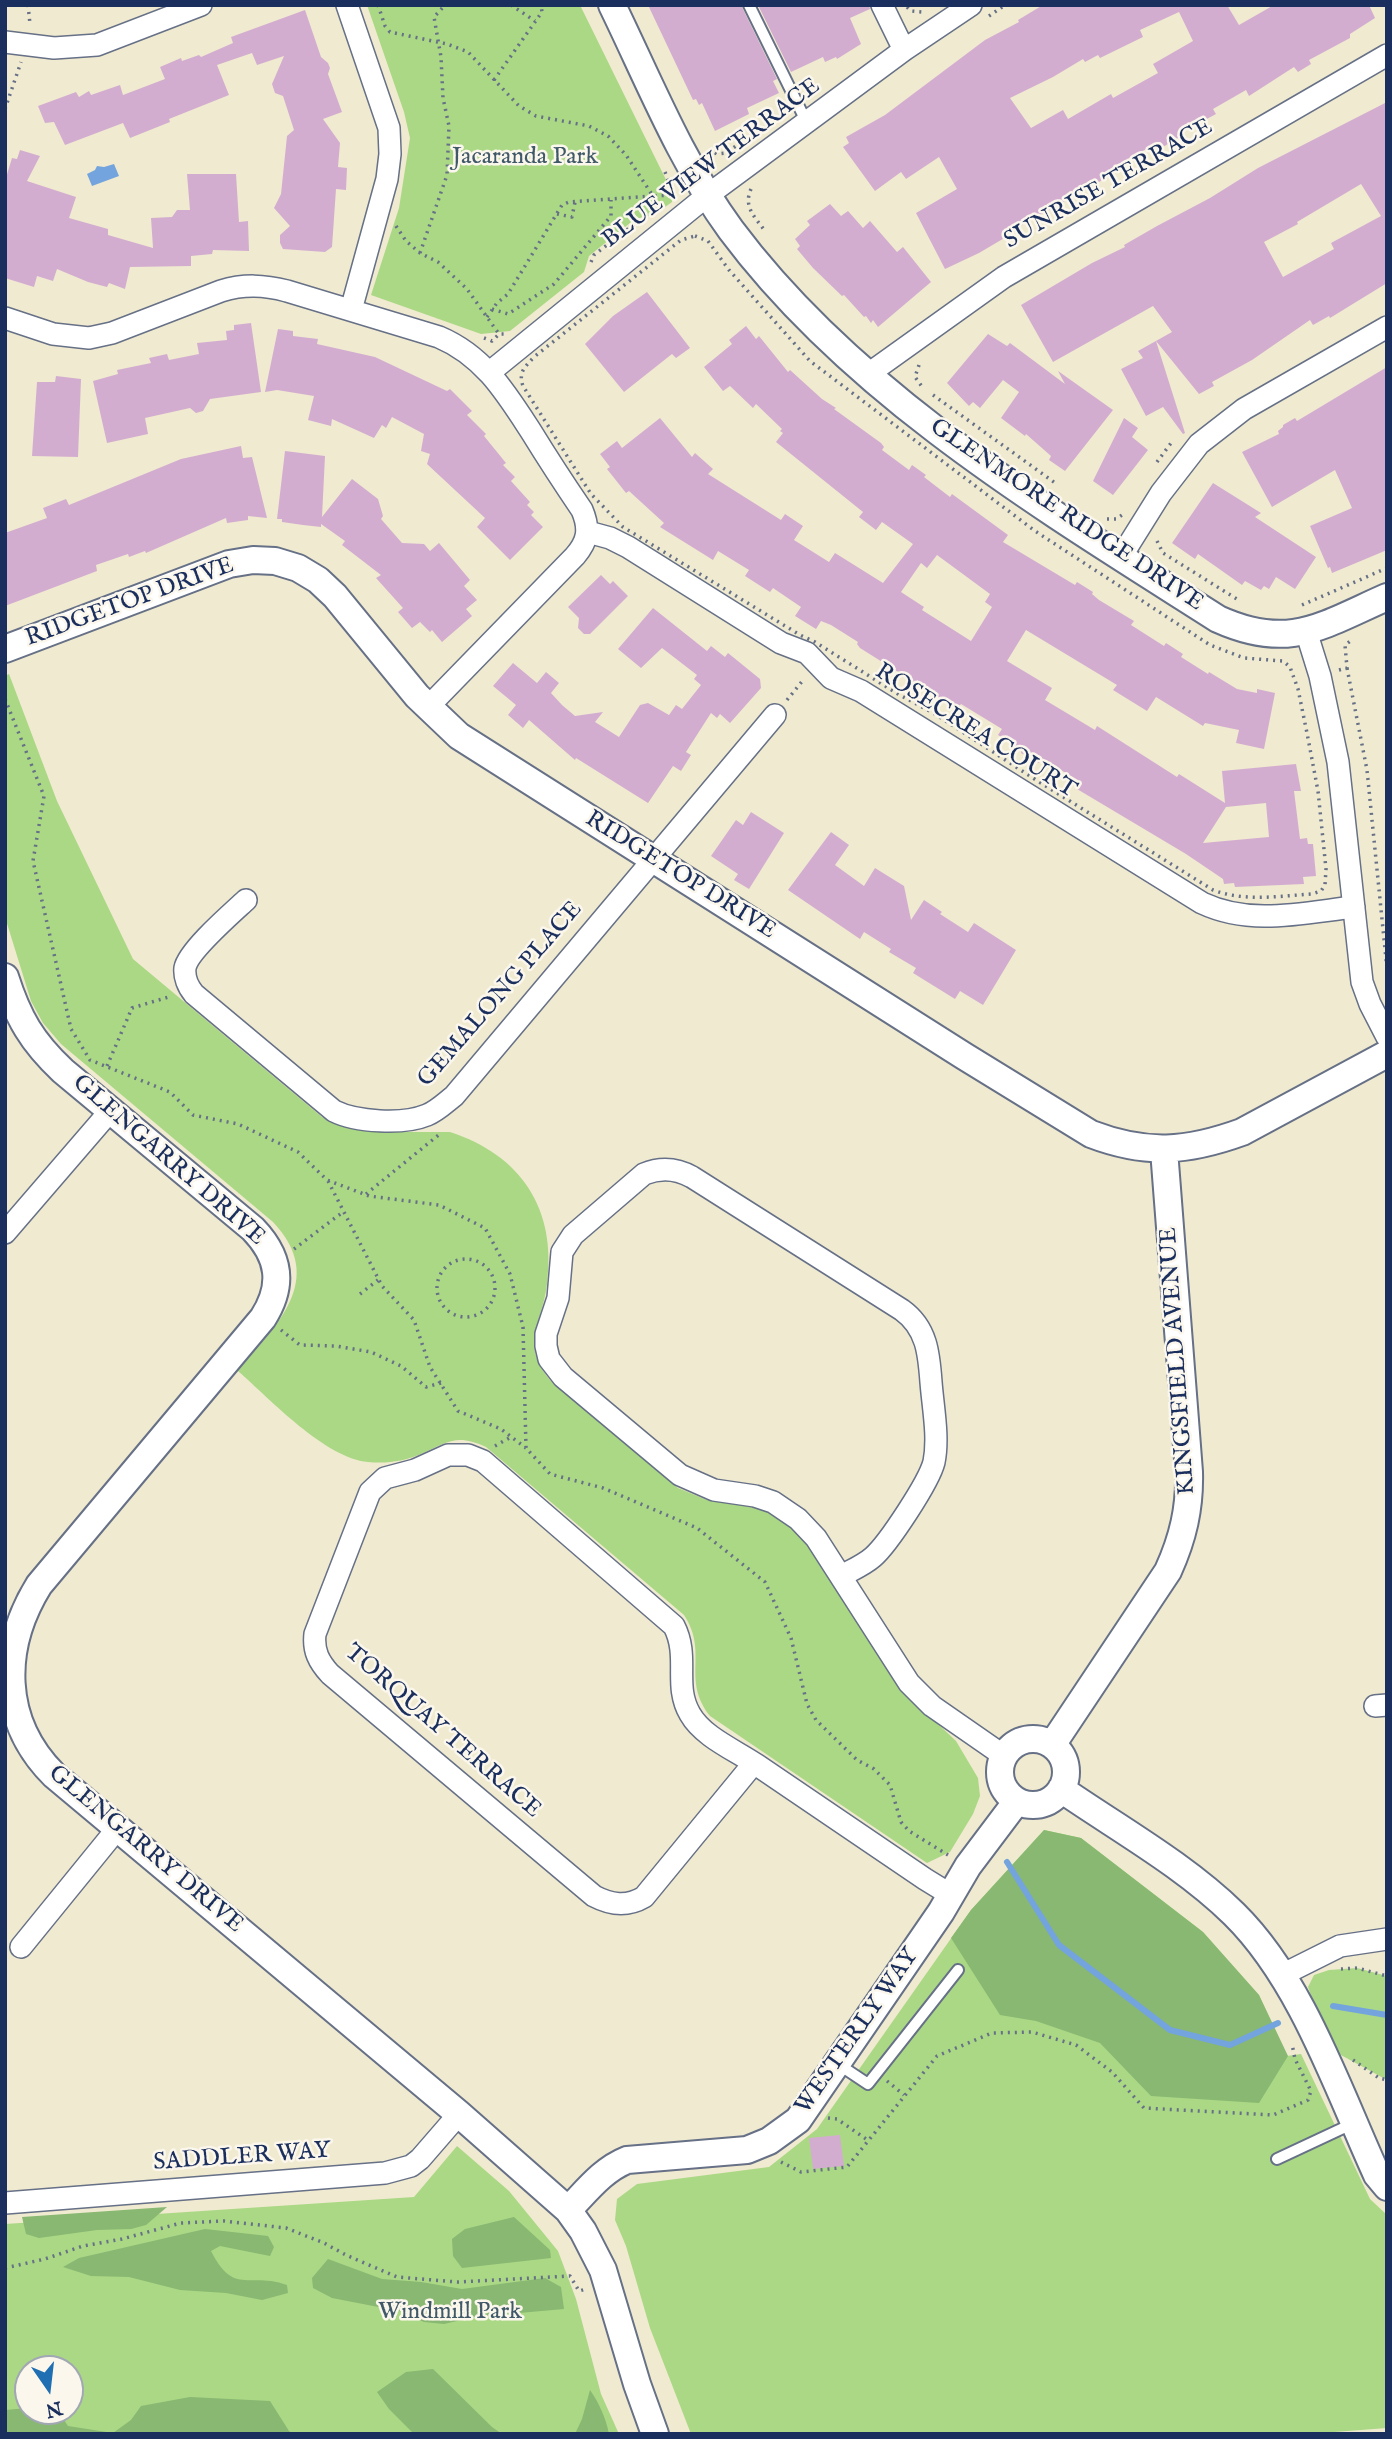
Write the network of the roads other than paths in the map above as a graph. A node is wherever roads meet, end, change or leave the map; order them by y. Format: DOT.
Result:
graph roads {
  1 [pos="201,5"];
  2 [pos="347,5"];
  3 [pos="612,5"];
  4 [pos="749,5"];
  5 [pos="882,5"];
  6 [pos="971,5"];
  7 [pos="5,41"];
  8 [pos="904,50"];
  9 [pos="1387,55"];
  10 [pos="807,123"];
  11 [pos="708,195"];
  12 [pos="351,310"];
  13 [pos="5,318"];
  14 [pos="1387,327"];
  15 [pos="490,372"];
  16 [pos="867,375"];
  17 [pos="588,532"];
  18 [pos="1121,557"];
  19 [pos="1387,597"];
  20 [pos="1306,631"];
  21 [pos="5,649"];
  22 [pos="428,706"];
  23 [pos="775,715"];
  24 [pos="653,858"];
  25 [pos="246,900"];
  26 [pos="1354,907"];
  27 [pos="5,977"];
  28 [pos="1387,1037"];
  29 [pos="1387,1054"];
  30 [pos="111,1110"];
  31 [pos="1164,1150"];
  32 [pos="5,1233"];
  33 [pos="841,1576"];
  34 [pos="1052,1745"];
  35 [pos="1004,1756"];
  36 [pos="754,1763"];
  37 [pos="1062,1789"];
  38 [pos="1017,1801"];
  39 [pos="117,1829"];
  40 [pos="951,1895"];
  41 [pos="1387,1939"];
  42 [pos="20,1947"];
  43 [pos="958,1970"];
  44 [pos="1282,1975"];
  45 [pos="838,2064"];
  46 [pos="458,2114"];
  47 [pos="1354,2123"];
  48 [pos="1277,2159"];
  49 [pos="1387,2187"];
  50 [pos="5,2203"];
  51 [pos="568,2210"];
  52 [pos="655,2434"];
  1 -- 7 [label="street"];
  2 -- 12 [label="street"];
  3 -- 11 [label="street, GLENMORE RIDGE DRIVE"];
  4 -- 10 [label="lane"];
  5 -- 8 [label="street"];
  6 -- 8 [label="street, BLUE VIEW TERRACE"];
  8 -- 10 [label="street, BLUE VIEW TERRACE"];
  9 -- 16 [label="street, SUNRISE TERRACE"];
  10 -- 11 [label="street, BLUE VIEW TERRACE"];
  11 -- 15 [label="street, BLUE VIEW TERRACE"];
  11 -- 16 [label="street, GLENMORE RIDGE DRIVE"];
  12 -- 13 [label="street"];
  12 -- 15 [label="street"];
  14 -- 18 [label="street"];
  15 -- 17 [label="street"];
  16 -- 18 [label="street, GLENMORE RIDGE DRIVE"];
  17 -- 22 [label="street"];
  17 -- 26 [label="street, ROSECREA COURT"];
  18 -- 20 [label="street, GLENMORE RIDGE DRIVE"];
  19 -- 20 [label="street, GLENMORE RIDGE DRIVE"];
  20 -- 26 [label="street"];
  21 -- 22 [label="street, RIDGETOP DRIVE"];
  22 -- 24 [label="street, RIDGETOP DRIVE"];
  23 -- 24 [label="street, GEMALONG PLACE"];
  24 -- 25 [label="street, GEMALONG PLACE"];
  24 -- 31 [label="street, RIDGETOP DRIVE"];
  26 -- 28 [label="street"];
  27 -- 30 [label="street, GLENGARRY DRIVE"];
  29 -- 31 [label="street, RIDGETOP DRIVE"];
  30 -- 32 [label="street"];
  30 -- 39 [label="street, GLENGARRY DRIVE"];
  31 -- 34 [label="street, KINGSFIELD AVENUE"];
  33 -- 33 [label="street"];
  33 -- 35 [label="street"];
  34 -- 35 [label="street"];
  34 -- 37 [label="street"];
  35 -- 38 [label="street"];
  36 -- 36 [label="street, TORQUAY TERRACE"];
  36 -- 40 [label="street, TORQUAY TERRACE"];
  37 -- 38 [label="street"];
  37 -- 44 [label="street"];
  38 -- 40 [label="street, WESTERLY WAY"];
  39 -- 42 [label="street"];
  39 -- 46 [label="street, GLENGARRY DRIVE"];
  40 -- 45 [label="street, WESTERLY WAY"];
  41 -- 44 [label="street"];
  43 -- 45 [label="lane"];
  44 -- 47 [label="street"];
  45 -- 51 [label="street, WESTERLY WAY"];
  46 -- 50 [label="street, SADDLER WAY"];
  46 -- 51 [label="street, GLENGARRY DRIVE"];
  47 -- 48 [label="lane"];
  47 -- 49 [label="street"];
  51 -- 52 [label="street, GLENGARRY DRIVE"];
}
